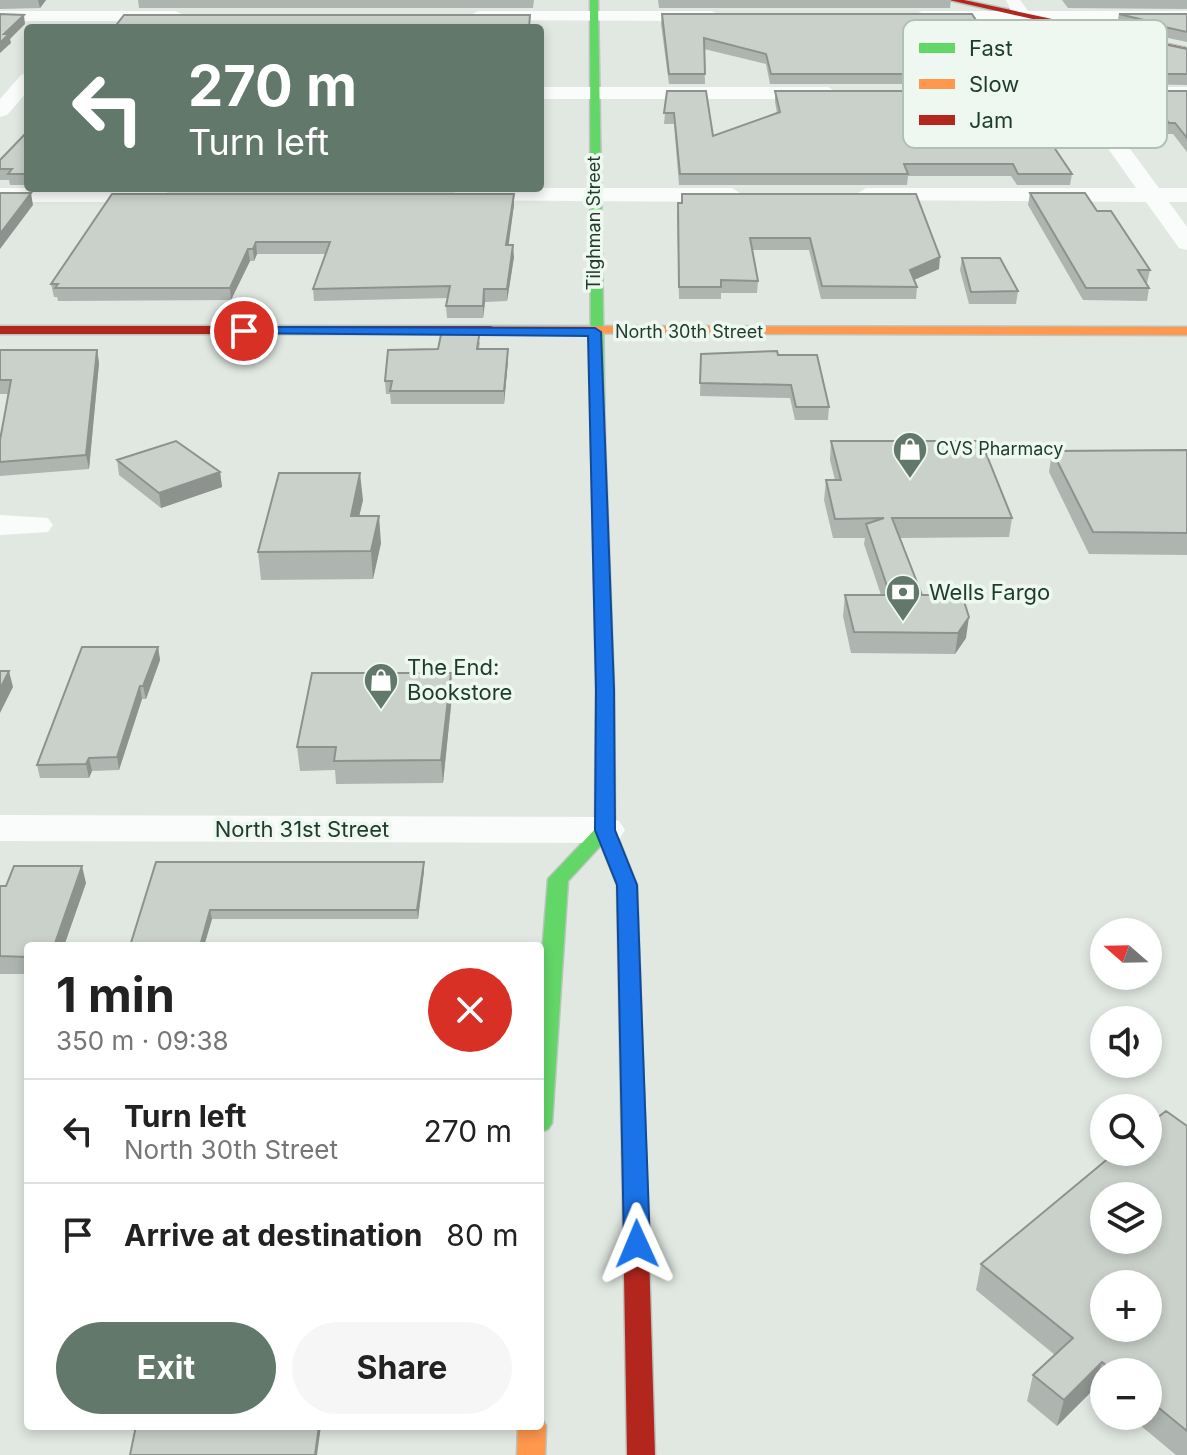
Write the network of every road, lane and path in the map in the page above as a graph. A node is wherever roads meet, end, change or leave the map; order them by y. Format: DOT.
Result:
graph roads {
  1 [pos="97,0"];
  2 [pos="953,0"];
  3 [pos="594,8"];
  4 [pos="1017,8"];
  5 [pos="0,16"];
  6 [pos="194,16"];
  7 [pos="467,16"];
  8 [pos="737,16"];
  9 [pos="912,16"];
  10 [pos="1187,16"];
  11 [pos="1064,20"];
  12 [pos="78,22"];
  13 [pos="1167,46"];
  14 [pos="1187,51"];
  15 [pos="18,90"];
  16 [pos="544,93"];
  17 [pos="593,93"];
  18 [pos="844,93"];
  19 [pos="0,111"];
  20 [pos="1119,148"];
  21 [pos="0,195"];
  22 [pos="187,195"];
  23 [pos="437,195"];
  24 [pos="593,195"];
  25 [pos="759,195"];
  26 [pos="837,195"];
  27 [pos="1153,195"];
  28 [pos="1187,195"];
  29 [pos="1187,243"];
  30 [pos="0,330"];
  31 [pos="1187,331"];
  32 [pos="595,332"];
  33 [pos="0,525"];
  34 [pos="37,525"];
  35 [pos="0,828"];
  36 [pos="605,830"];
  37 [pos="544,1069"];
  38 [pos="532,1430"];
  39 [pos="531,1455"];
  40 [pos="641,1455"];
  1 -- 12 [label="street"];
  2 -- 4 [label="main road"];
  3 -- 7 [label="street"];
  3 -- 8 [label="street"];
  3 -- 17 [label="main road, Tilghman Street"];
  4 -- 9 [label="street"];
  4 -- 10 [label="street"];
  4 -- 11 [label="main road"];
  5 -- 12 [label="street"];
  6 -- 12 [label="street"];
  13 -- 14 [label="main road"];
  15 -- 19 [label="street"];
  16 -- 17 [label="street"];
  17 -- 18 [label="street"];
  17 -- 24 [label="main road, Tilghman Street"];
  20 -- 27 [label="street"];
  21 -- 22 [label="street"];
  23 -- 24 [label="street"];
  24 -- 25 [label="street"];
  24 -- 32 [label="main road, Tilghman Street"];
  26 -- 27 [label="street"];
  27 -- 28 [label="street"];
  27 -- 29 [label="street"];
  30 -- 32 [label="main road, North 30th Street"];
  31 -- 32 [label="main road, North 30th Street"];
  32 -- 36 [label="main road, Tilghman Street"];
  33 -- 34 [label="street"];
  35 -- 36 [label="street, North 31st Street"];
  36 -- 37 [label="main road"];
  36 -- 40 [label="main road, Tilghman Street"];
  38 -- 39 [label="main road"];
}
